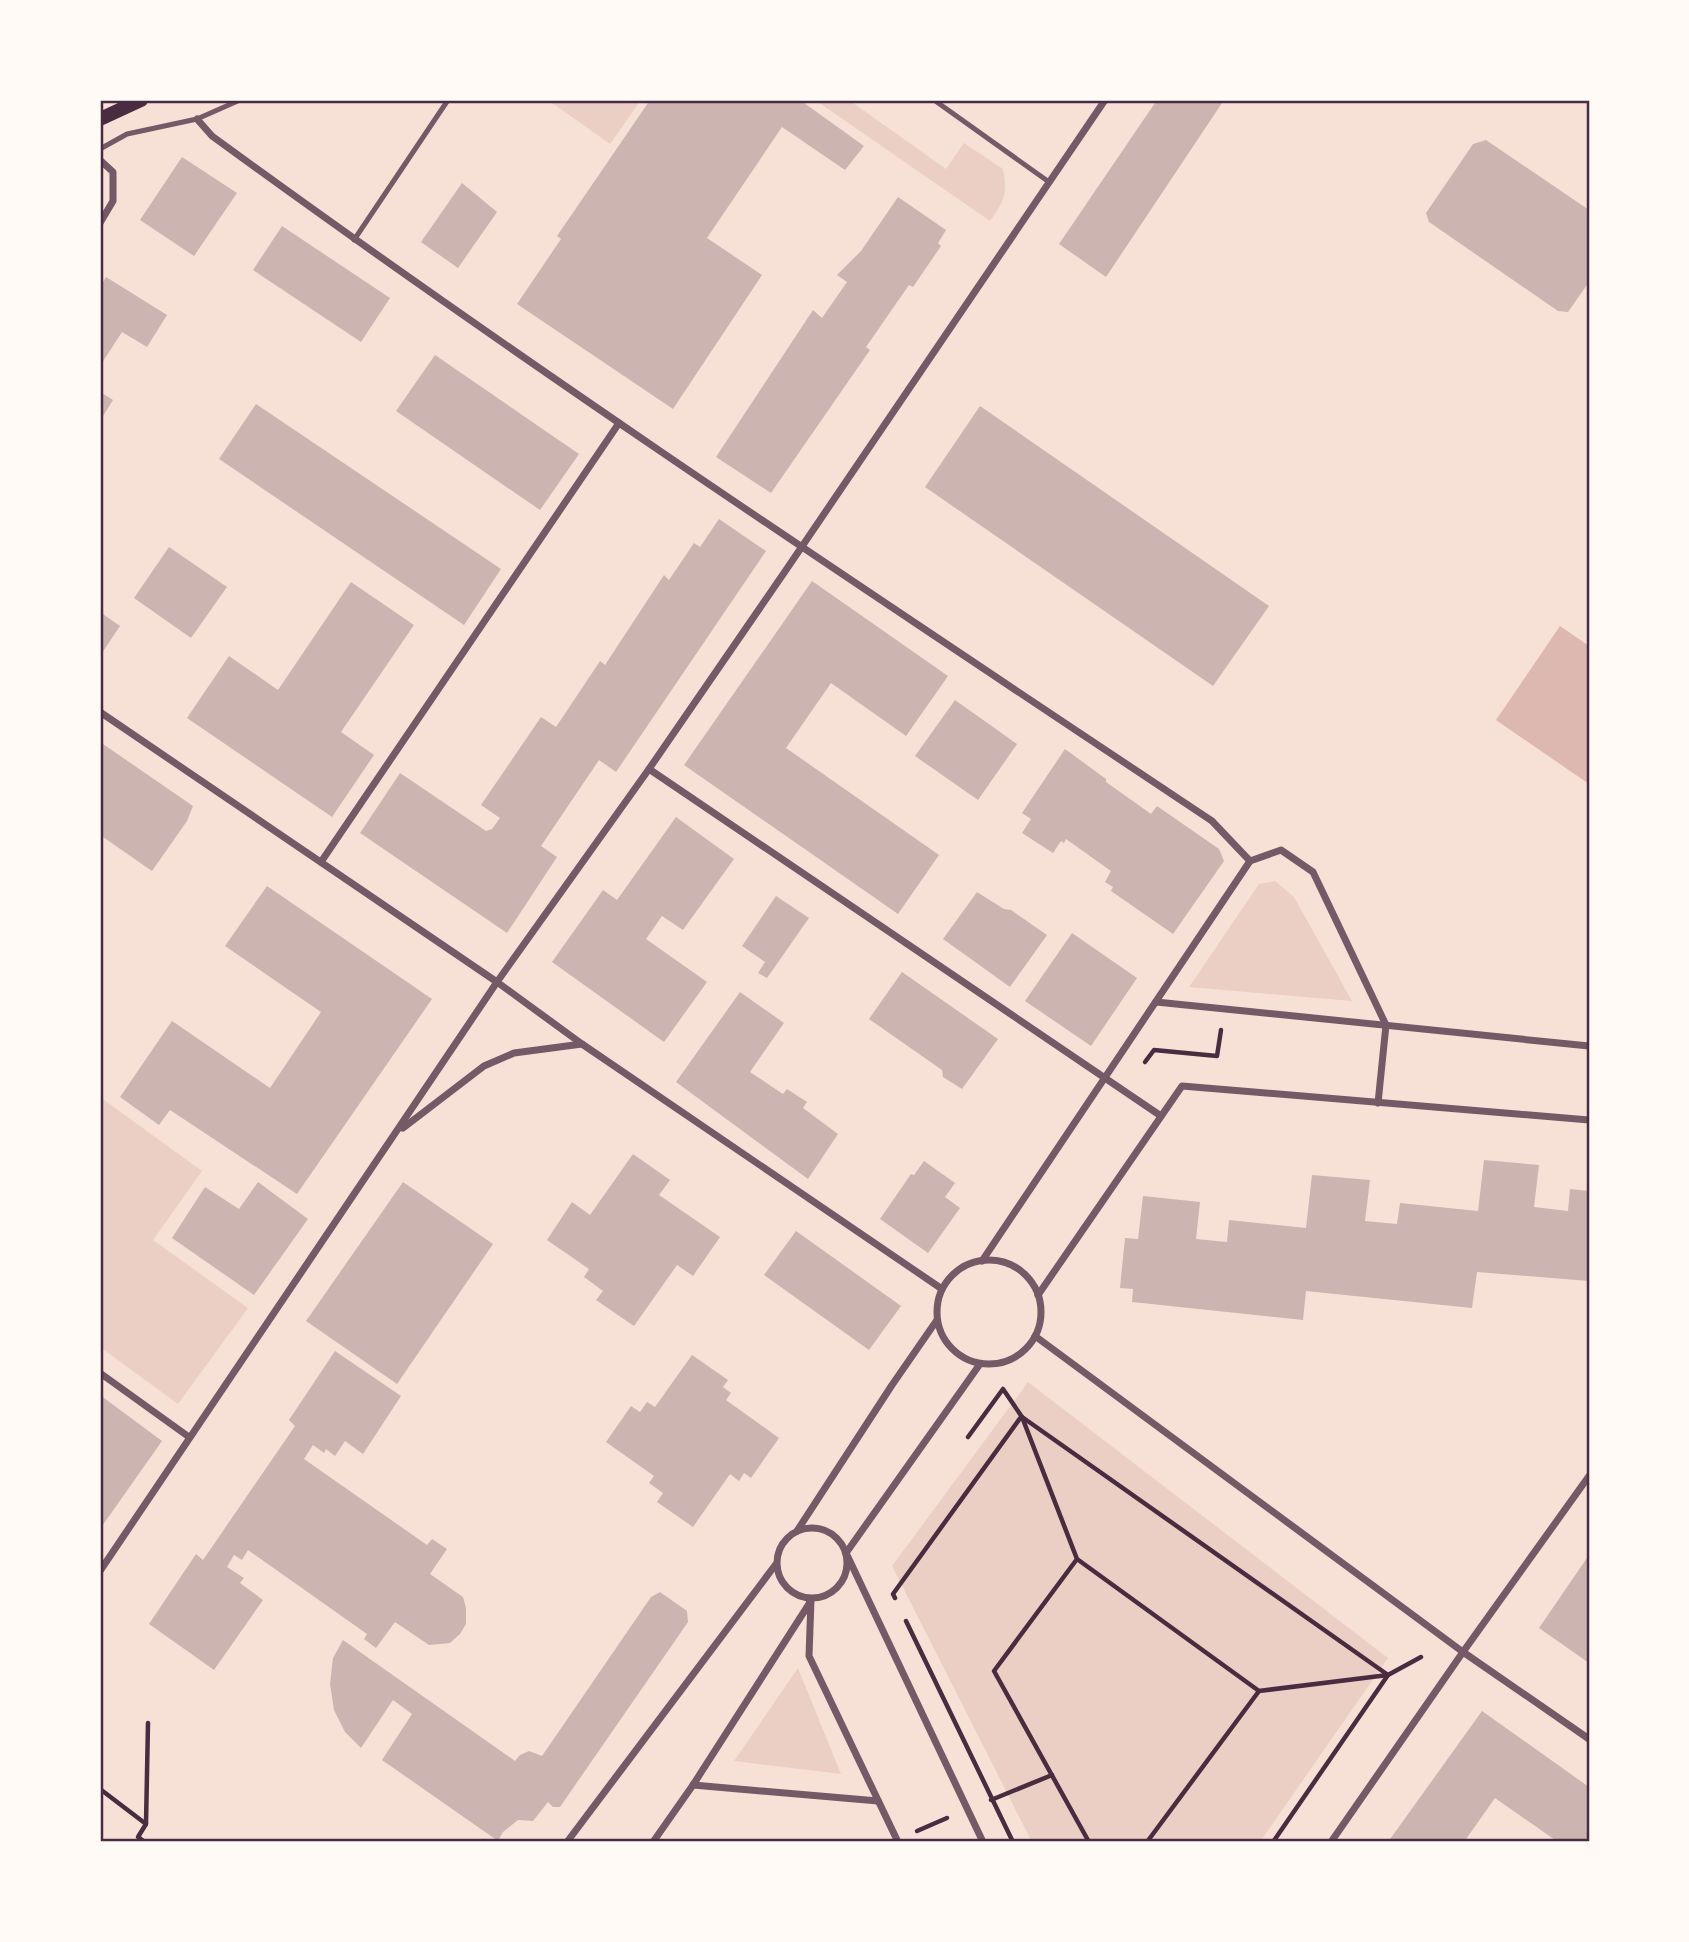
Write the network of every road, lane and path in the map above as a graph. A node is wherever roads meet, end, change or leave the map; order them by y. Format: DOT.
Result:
graph roads {
  1 [pos="141,100"];
  2 [pos="240,100"];
  3 [pos="448,100"];
  4 [pos="934,100"];
  5 [pos="1105,100"];
  6 [pos="100,119"];
  7 [pos="197,119"];
  8 [pos="100,149"];
  9 [pos="100,160"];
  10 [pos="1049,182"];
  11 [pos="100,223"];
  12 [pos="354,240"];
  13 [pos="620,424"];
  14 [pos="802,547"];
  15 [pos="100,712"];
  16 [pos="649,769"];
  17 [pos="321,862"];
  18 [pos="1250,862"];
  19 [pos="497,982"];
  20 [pos="1156,1002"];
  21 [pos="1224,1009"];
  22 [pos="1387,1025"];
  23 [pos="582,1044"];
  24 [pos="1589,1045"];
  25 [pos="1143,1065"];
  26 [pos="1105,1078"];
  27 [pos="1378,1103"];
  28 [pos="1161,1116"];
  29 [pos="1589,1120"];
  30 [pos="397,1133"];
  31 [pos="982,1261"];
  32 [pos="942,1289"];
  33 [pos="1038,1295"];
  34 [pos="937,1320"];
  35 [pos="1035,1336"];
  36 [pos="980,1364"];
  37 [pos="100,1373"];
  38 [pos="1021,1417"];
  39 [pos="189,1437"];
  40 [pos="968,1437"];
  41 [pos="1589,1476"];
  42 [pos="797,1531"];
  43 [pos="846,1554"];
  44 [pos="1077,1559"];
  45 [pos="776,1564"];
  46 [pos="100,1571"];
  47 [pos="810,1599"];
  48 [pos="899,1606"];
  49 [pos="904,1618"];
  50 [pos="1463,1652"];
  51 [pos="1421,1657"];
  52 [pos="1388,1675"];
  53 [pos="1259,1691"];
  54 [pos="148,1723"];
  55 [pos="1589,1739"];
  56 [pos="693,1785"];
  57 [pos="100,1789"];
  58 [pos="878,1801"];
  59 [pos="146,1824"];
  60 [pos="145,1842"];
  61 [pos="567,1842"];
  62 [pos="653,1842"];
  63 [pos="898,1842"];
  64 [pos="983,1842"];
  65 [pos="1013,1842"];
  66 [pos="1089,1842"];
  67 [pos="1147,1842"];
  68 [pos="1273,1842"];
  69 [pos="1331,1842"];
  1 -- 6 [label="main road"];
  2 -- 7 [label="lane"];
  3 -- 12 [label="lane"];
  4 -- 10 [label="lane"];
  5 -- 10 [label="street"];
  7 -- 8 [label="lane"];
  7 -- 12 [label="street"];
  9 -- 11 [label="street"];
  10 -- 14 [label="street"];
  12 -- 13 [label="street"];
  13 -- 14 [label="street"];
  13 -- 17 [label="street"];
  14 -- 16 [label="street"];
  14 -- 18 [label="street"];
  15 -- 17 [label="street"];
  16 -- 19 [label="street"];
  16 -- 26 [label="street"];
  17 -- 19 [label="street"];
  18 -- 20 [label="street"];
  18 -- 22 [label="street"];
  19 -- 23 [label="street"];
  19 -- 30 [label="street"];
  20 -- 21 [label="street"];
  20 -- 26 [label="street"];
  21 -- 22 [label="street"];
  21 -- 25 [label="path"];
  22 -- 24 [label="street"];
  22 -- 27 [label="street"];
  23 -- 30 [label="street"];
  23 -- 32 [label="street"];
  26 -- 28 [label="street"];
  26 -- 31 [label="street"];
  27 -- 28 [label="street"];
  27 -- 29 [label="street"];
  28 -- 33 [label="street"];
  30 -- 39 [label="street"];
  31 -- 32 [label="street"];
  31 -- 33 [label="street"];
  32 -- 34 [label="street"];
  33 -- 35 [label="street"];
  34 -- 36 [label="street"];
  34 -- 42 [label="street"];
  35 -- 36 [label="street"];
  35 -- 50 [label="street"];
  36 -- 43 [label="street"];
  37 -- 39 [label="street"];
  38 -- 40 [label="path"];
  38 -- 44 [label="path"];
  38 -- 48 [label="path"];
  38 -- 52 [label="path"];
  39 -- 46 [label="street"];
  41 -- 50 [label="street"];
  42 -- 43 [label="street"];
  42 -- 45 [label="street"];
  43 -- 47 [label="street"];
  43 -- 64 [label="street"];
  44 -- 53 [label="path"];
  44 -- 66 [label="path"];
  45 -- 47 [label="street"];
  45 -- 61 [label="street"];
  47 -- 56 [label="street"];
  47 -- 58 [label="street"];
  49 -- 65 [label="path"];
  50 -- 55 [label="street"];
  50 -- 69 [label="street"];
  51 -- 52 [label="path"];
  52 -- 53 [label="path"];
  52 -- 68 [label="path"];
  53 -- 67 [label="path"];
  54 -- 59 [label="path"];
  56 -- 58 [label="street"];
  56 -- 62 [label="street"];
  57 -- 59 [label="path"];
  58 -- 63 [label="street"];
  59 -- 60 [label="path"];
}
